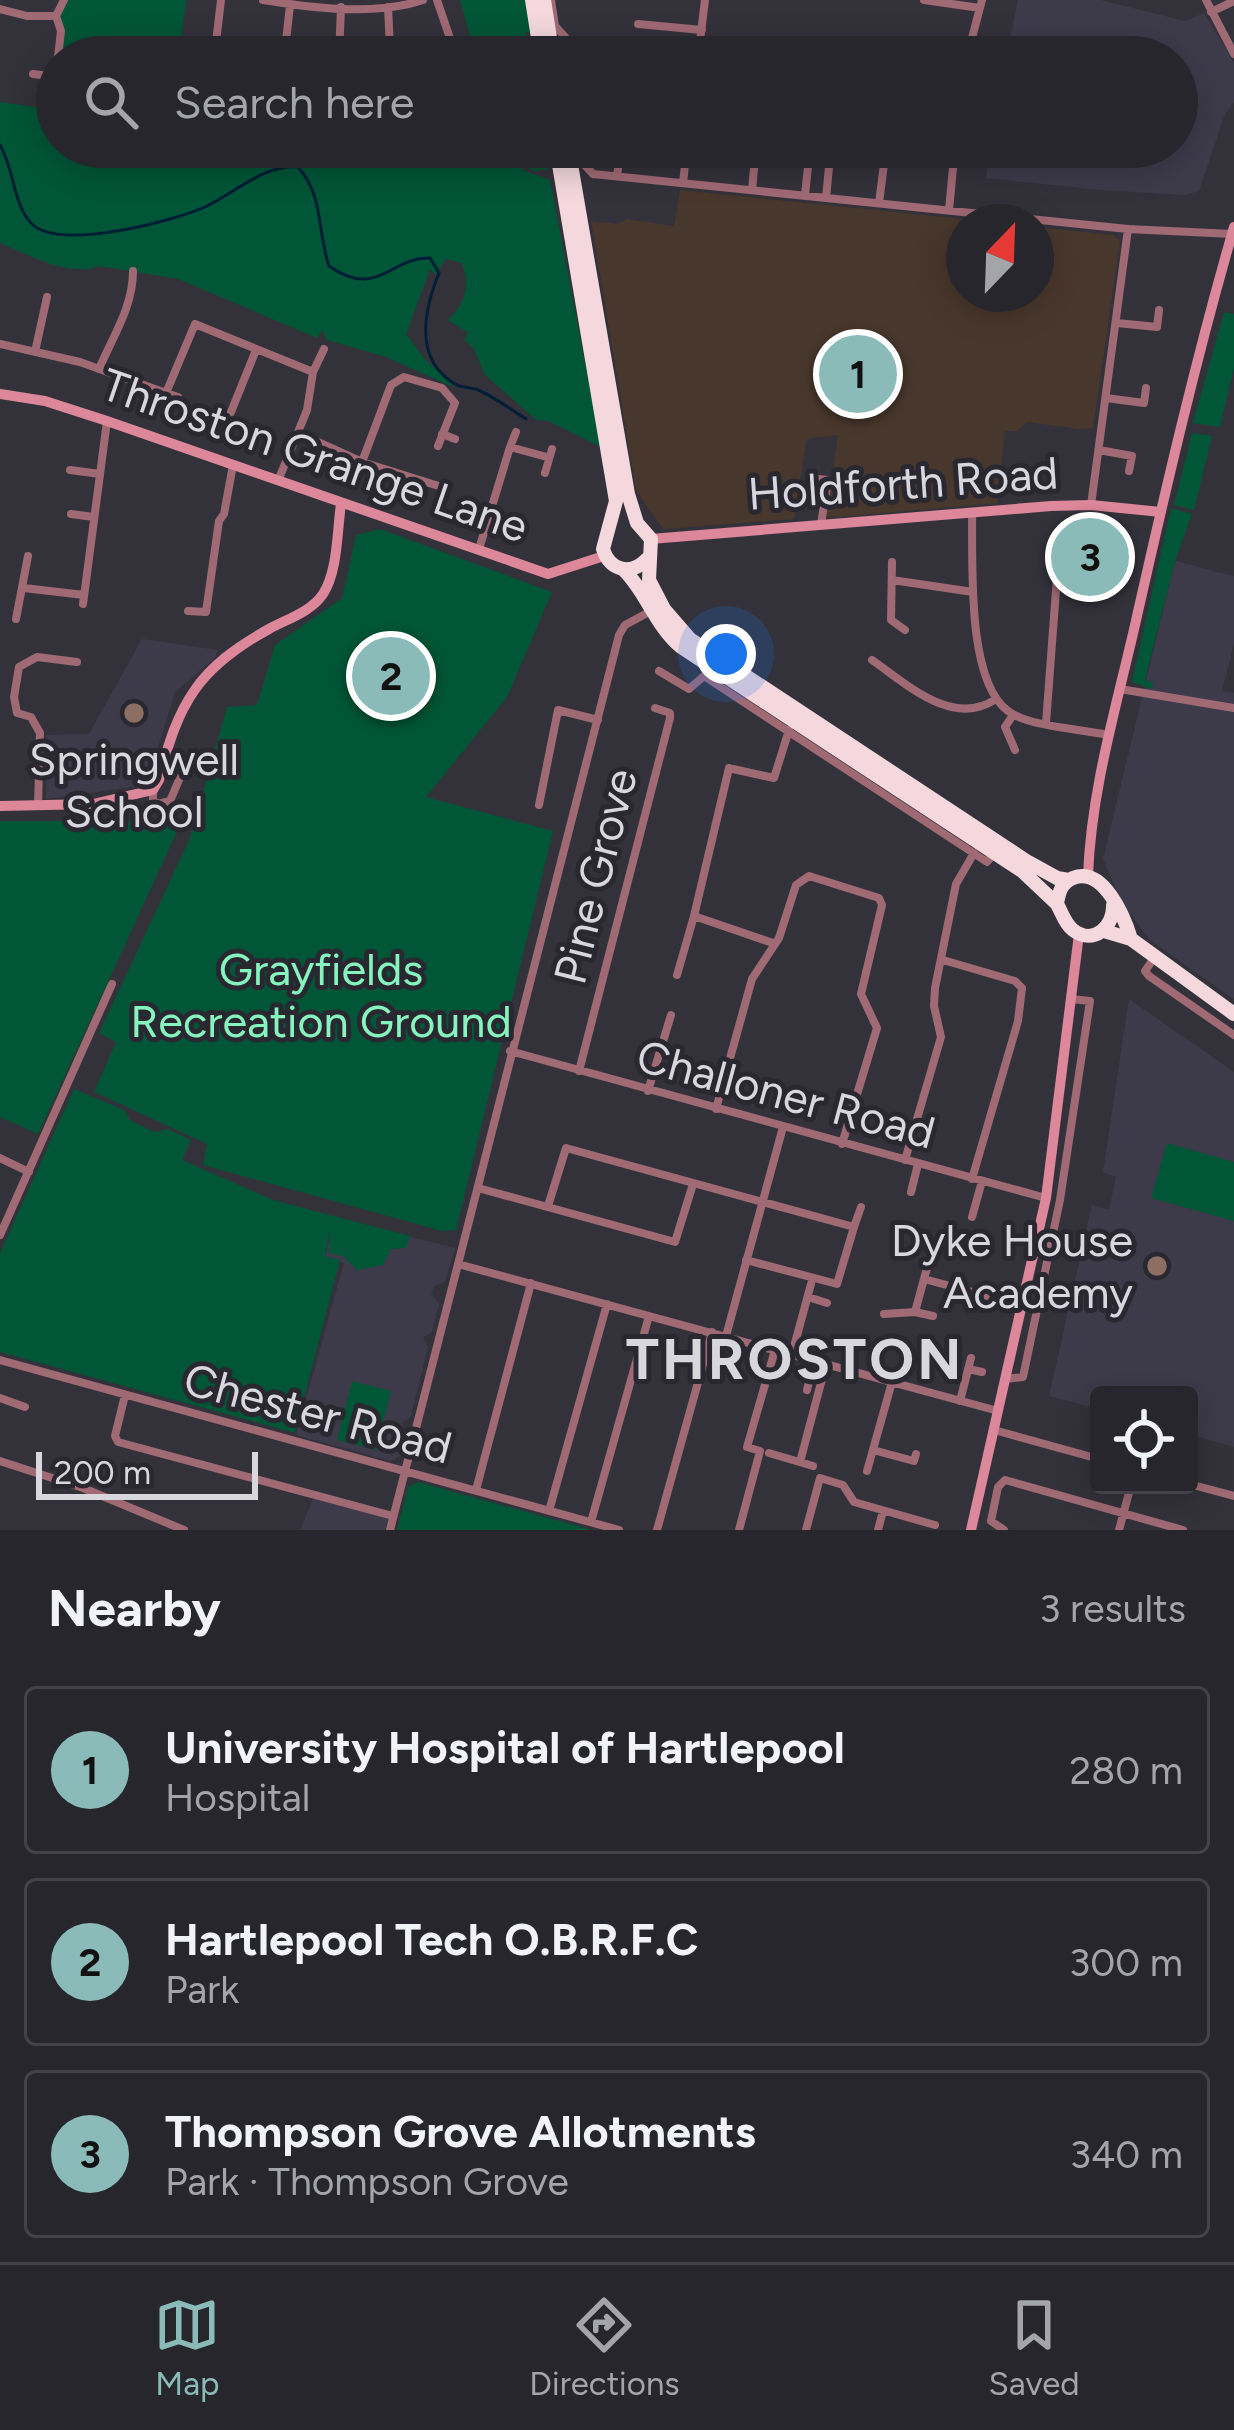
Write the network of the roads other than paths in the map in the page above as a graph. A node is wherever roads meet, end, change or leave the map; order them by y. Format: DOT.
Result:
graph roads {
  1 [pos="64,0"];
  2 [pos="221,0"];
  3 [pos="263,0"];
  4 [pos="423,0"];
  5 [pos="437,0"];
  6 [pos="532,0"];
  7 [pos="547,0"];
  8 [pos="705,0"];
  9 [pos="924,0"];
  10 [pos="1206,0"];
  11 [pos="1234,2"];
  12 [pos="290,4"];
  13 [pos="981,4"];
  14 [pos="341,7"];
  15 [pos="388,7"];
  16 [pos="0,9"];
  17 [pos="1211,12"];
  18 [pos="56,16"];
  19 [pos="638,24"];
  20 [pos="702,30"];
  21 [pos="60,36"];
  22 [pos="217,36"];
  23 [pos="287,36"];
  24 [pos="340,36"];
  25 [pos="389,36"];
  26 [pos="449,36"];
  27 [pos="538,36"];
  28 [pos="551,36"];
  29 [pos="561,36"];
  30 [pos="701,36"];
  31 [pos="973,36"];
  32 [pos="1234,53"];
  33 [pos="560,168"];
  34 [pos="574,168"];
  35 [pos="587,168"];
  36 [pos="618,168"];
  37 [pos="685,168"];
  38 [pos="754,168"];
  39 [pos="808,168"];
  40 [pos="829,168"];
  41 [pos="883,168"];
  42 [pos="954,168"];
  43 [pos="593,174"];
  44 [pos="617,176"];
  45 [pos="683,183"];
  46 [pos="752,190"];
  47 [pos="805,195"];
  48 [pos="826,198"];
  49 [pos="879,203"];
  50 [pos="950,204"];
  51 [pos="946,210"];
  52 [pos="580,216"];
  53 [pos="1054,221"];
  54 [pos="1128,229"];
  55 [pos="1233,231"];
  56 [pos="134,272"];
  57 [pos="47,297"];
  58 [pos="1159,310"];
  59 [pos="199,311"];
  60 [pos="1117,323"];
  61 [pos="194,324"];
  62 [pos="0,344"];
  63 [pos="324,349"];
  64 [pos="256,350"];
  65 [pos="34,352"];
  66 [pos="99,369"];
  67 [pos="313,372"];
  68 [pos="1146,388"];
  69 [pos="166,393"];
  70 [pos="0,394"];
  71 [pos="178,398"];
  72 [pos="1106,398"];
  73 [pos="230,414"];
  74 [pos="107,421"];
  75 [pos="516,432"];
  76 [pos="298,433"];
  77 [pos="442,434"];
  78 [pos="455,439"];
  79 [pos="437,446"];
  80 [pos="510,447"];
  81 [pos="1099,450"];
  82 [pos="362,462"];
  83 [pos="232,465"];
  84 [pos="70,470"];
  85 [pos="1129,471"];
  86 [pos="545,472"];
  87 [pos="100,474"];
  88 [pos="439,474"];
  89 [pos="810,478"];
  90 [pos="278,482"];
  91 [pos="341,504"];
  92 [pos="1091,505"];
  93 [pos="1161,512"];
  94 [pos="972,513"];
  95 [pos="71,514"];
  96 [pos="94,518"];
  97 [pos="637,523"];
  98 [pos="821,524"];
  99 [pos="612,526"];
  100 [pos="651,539"];
  101 [pos="478,551"];
  102 [pos="28,556"];
  103 [pos="604,556"];
  104 [pos="647,560"];
  105 [pos="892,562"];
  106 [pos="624,570"];
  107 [pos="1058,577"];
  108 [pos="892,580"];
  109 [pos="24,588"];
  110 [pos="973,592"];
  111 [pos="188,611"];
  112 [pos="650,611"];
  113 [pos="16,619"];
  114 [pos="905,629"];
  115 [pos="872,660"];
  116 [pos="77,662"];
  117 [pos="714,669"];
  118 [pos="659,671"];
  119 [pos="1120,689"];
  120 [pos="996,699"];
  121 [pos="655,708"];
  122 [pos="1234,708"];
  123 [pos="1013,715"];
  124 [pos="598,720"];
  125 [pos="1046,723"];
  126 [pos="789,730"];
  127 [pos="1110,735"];
  128 [pos="1015,750"];
  129 [pos="190,754"];
  130 [pos="153,790"];
  131 [pos="539,805"];
  132 [pos="0,806"];
  133 [pos="38,806"];
  134 [pos="998,848"];
  135 [pos="974,853"];
  136 [pos="1088,876"];
  137 [pos="1069,880"];
  138 [pos="1058,904"];
  139 [pos="1113,905"];
  140 [pos="694,916"];
  141 [pos="1104,931"];
  142 [pos="1079,934"];
  143 [pos="1131,939"];
  144 [pos="773,943"];
  145 [pos="1154,958"];
  146 [pos="943,960"];
  147 [pos="677,975"];
  148 [pos="112,984"];
  149 [pos="1069,999"];
  150 [pos="1234,1014"];
  151 [pos="671,1015"];
  152 [pos="1234,1035"];
  153 [pos="510,1051"];
  154 [pos="579,1071"];
  155 [pos="648,1091"];
  156 [pos="716,1109"];
  157 [pos="783,1127"];
  158 [pos="842,1144"];
  159 [pos="0,1158"];
  160 [pos="905,1160"];
  161 [pos="918,1164"];
  162 [pos="29,1172"];
  163 [pos="977,1180"];
  164 [pos="693,1184"];
  165 [pos="478,1188"];
  166 [pos="911,1192"];
  167 [pos="1046,1198"];
  168 [pos="763,1202"];
  169 [pos="548,1207"];
  170 [pos="860,1207"];
  171 [pos="972,1217"];
  172 [pos="854,1227"];
  173 [pos="0,1235"];
  174 [pos="930,1257"];
  175 [pos="746,1260"];
  176 [pos="458,1264"];
  177 [pos="924,1279"];
  178 [pos="532,1283"];
  179 [pos="812,1284"];
  180 [pos="808,1297"];
  181 [pos="826,1303"];
  182 [pos="607,1304"];
  183 [pos="1021,1305"];
  184 [pos="915,1312"];
  185 [pos="884,1314"];
  186 [pos="649,1316"];
  187 [pos="933,1316"];
  188 [pos="712,1332"];
  189 [pos="726,1336"];
  190 [pos="775,1350"];
  191 [pos="792,1354"];
  192 [pos="0,1360"];
  193 [pos="814,1360"];
  194 [pos="826,1364"];
  195 [pos="982,1372"];
  196 [pos="1005,1378"];
  197 [pos="892,1382"];
  198 [pos="807,1390"];
  199 [pos="125,1395"];
  200 [pos="0,1398"];
  201 [pos="960,1401"];
  202 [pos="26,1407"];
  203 [pos="998,1411"];
  204 [pos="994,1430"];
  205 [pos="873,1450"];
  206 [pos="769,1454"];
  207 [pos="916,1454"];
  208 [pos="1090,1457"];
  209 [pos="0,1461"];
  210 [pos="800,1462"];
  211 [pos="813,1466"];
  212 [pos="867,1471"];
  213 [pos="405,1472"];
  214 [pos="1198,1486"];
  215 [pos="476,1491"];
  216 [pos="1129,1494"];
  217 [pos="1234,1496"];
  218 [pos="549,1511"];
  219 [pos="883,1511"];
  220 [pos="1124,1513"];
  221 [pos="393,1516"];
  222 [pos="591,1523"];
  223 [pos="935,1526"];
  224 [pos="184,1530"];
  225 [pos="390,1530"];
  226 [pos="619,1530"];
  227 [pos="657,1530"];
  228 [pos="739,1530"];
  229 [pos="806,1530"];
  230 [pos="878,1530"];
  231 [pos="971,1530"];
  232 [pos="1004,1530"];
  233 [pos="1119,1530"];
  234 [pos="1184,1530"];
  1 -- 18 [label="street"];
  2 -- 22 [label="street"];
  3 -- 12 [label="street"];
  4 -- 15 [label="street"];
  5 -- 26 [label="street"];
  6 -- 27 [label="highway"];
  7 -- 28 [label="highway"];
  7 -- 29 [label="street"];
  8 -- 20 [label="street"];
  9 -- 13 [label="street"];
  10 -- 17 [label="street"];
  11 -- 17 [label="street"];
  12 -- 14 [label="street"];
  12 -- 23 [label="street"];
  13 -- 31 [label="street"];
  14 -- 15 [label="street"];
  14 -- 24 [label="street"];
  15 -- 25 [label="street"];
  16 -- 18 [label="street"];
  17 -- 32 [label="street"];
  18 -- 21 [label="street"];
  19 -- 20 [label="street"];
  20 -- 30 [label="street"];
  33 -- 99 [label="highway"];
  34 -- 52 [label="highway"];
  35 -- 43 [label="street"];
  36 -- 44 [label="street"];
  37 -- 45 [label="street"];
  38 -- 46 [label="street"];
  39 -- 47 [label="street"];
  40 -- 48 [label="street"];
  41 -- 49 [label="street"];
  42 -- 50 [label="street"];
  43 -- 44 [label="street"];
  43 -- 52 [label="street"];
  44 -- 45 [label="street"];
  45 -- 46 [label="street"];
  46 -- 47 [label="street"];
  47 -- 48 [label="street"];
  48 -- 49 [label="street"];
  49 -- 51 [label="street"];
  52 -- 97 [label="highway"];
  53 -- 54 [label="street"];
  54 -- 55 [label="street"];
  54 -- 60 [label="street"];
  55 -- 93 [label="street"];
  56 -- 66 [label="street"];
  57 -- 65 [label="street"];
  58 -- 60 [label="street"];
  59 -- 61 [label="street"];
  60 -- 72 [label="street"];
  61 -- 64 [label="street"];
  61 -- 69 [label="street"];
  62 -- 65 [label="street"];
  63 -- 67 [label="street"];
  64 -- 67 [label="street"];
  64 -- 73 [label="street"];
  65 -- 66 [label="street"];
  66 -- 69 [label="street"];
  67 -- 76 [label="street"];
  68 -- 72 [label="street"];
  69 -- 71 [label="street"];
  70 -- 74 [label="street, Throston Grange Lane"];
  72 -- 81 [label="street"];
  74 -- 83 [label="street, Throston Grange Lane"];
  74 -- 87 [label="street"];
  75 -- 80 [label="street"];
  76 -- 82 [label="street"];
  76 -- 90 [label="street"];
  77 -- 78 [label="street"];
  77 -- 79 [label="street"];
  77 -- 82 [label="street"];
  80 -- 86 [label="street"];
  80 -- 101 [label="street"];
  81 -- 85 [label="street"];
  81 -- 92 [label="street"];
  82 -- 88 [label="street"];
  83 -- 90 [label="street, Throston Grange Lane"];
  83 -- 111 [label="street"];
  84 -- 87 [label="street"];
  87 -- 96 [label="street"];
  89 -- 98 [label="street"];
  90 -- 91 [label="street, Throston Grange Lane"];
  91 -- 101 [label="street, Throston Grange Lane"];
  91 -- 130 [label="street"];
  92 -- 93 [label="street, Holdforth Road"];
  92 -- 94 [label="street, Holdforth Road"];
  93 -- 119 [label="street"];
  94 -- 98 [label="street, Holdforth Road"];
  94 -- 110 [label="street"];
  95 -- 96 [label="street"];
  96 -- 109 [label="street"];
  97 -- 99 [label="highway"];
  97 -- 100 [label="highway"];
  98 -- 100 [label="street, Holdforth Road"];
  99 -- 103 [label="highway"];
  100 -- 104 [label="highway"];
  101 -- 103 [label="street, Throston Grange Lane"];
  102 -- 109 [label="street"];
  103 -- 106 [label="highway"];
  104 -- 106 [label="highway"];
  104 -- 117 [label="highway"];
  105 -- 108 [label="street"];
  106 -- 112 [label="highway"];
  107 -- 125 [label="street"];
  108 -- 110 [label="street"];
  108 -- 114 [label="street"];
  109 -- 113 [label="street"];
  110 -- 120 [label="street"];
  112 -- 117 [label="highway"];
  112 -- 124 [label="street"];
  115 -- 120 [label="street"];
  116 -- 133 [label="street"];
  117 -- 118 [label="street"];
  117 -- 126 [label="street"];
  117 -- 134 [label="highway"];
  119 -- 122 [label="street"];
  119 -- 127 [label="street"];
  120 -- 123 [label="street"];
  121 -- 154 [label="street, Pine Grove"];
  123 -- 125 [label="street"];
  123 -- 128 [label="street"];
  124 -- 131 [label="street"];
  124 -- 153 [label="street"];
  125 -- 127 [label="street"];
  126 -- 135 [label="street"];
  126 -- 140 [label="street"];
  127 -- 136 [label="street"];
  129 -- 130 [label="street"];
  130 -- 133 [label="street"];
  132 -- 133 [label="street"];
  134 -- 135 [label="street"];
  134 -- 137 [label="highway"];
  134 -- 138 [label="highway"];
  135 -- 146 [label="street"];
  136 -- 137 [label="highway"];
  136 -- 139 [label="highway"];
  137 -- 138 [label="highway"];
  138 -- 142 [label="highway"];
  139 -- 141 [label="highway"];
  139 -- 143 [label="highway"];
  140 -- 144 [label="street"];
  140 -- 147 [label="street"];
  141 -- 142 [label="highway"];
  141 -- 143 [label="highway"];
  142 -- 149 [label="street"];
  143 -- 145 [label="highway"];
  144 -- 156 [label="street"];
  144 -- 158 [label="street"];
  145 -- 150 [label="highway"];
  145 -- 152 [label="street"];
  146 -- 160 [label="street"];
  146 -- 163 [label="street"];
  148 -- 162 [label="street"];
  149 -- 167 [label="street"];
  149 -- 196 [label="street"];
  151 -- 155 [label="street"];
  153 -- 154 [label="street, Challoner Road"];
  153 -- 165 [label="street"];
  154 -- 155 [label="street, Challoner Road"];
  155 -- 156 [label="street, Challoner Road"];
  156 -- 157 [label="street, Challoner Road"];
  157 -- 158 [label="street, Challoner Road"];
  157 -- 168 [label="street"];
  158 -- 160 [label="street, Challoner Road"];
  159 -- 162 [label="street"];
  160 -- 161 [label="street, Challoner Road"];
  161 -- 163 [label="street, Challoner Road"];
  161 -- 166 [label="street"];
  162 -- 173 [label="street"];
  163 -- 167 [label="street, Challoner Road"];
  163 -- 171 [label="street"];
  164 -- 168 [label="street"];
  164 -- 169 [label="street"];
  164 -- 169 [label="street"];
  165 -- 169 [label="street"];
  165 -- 176 [label="street"];
  167 -- 183 [label="street"];
  168 -- 172 [label="street"];
  168 -- 175 [label="street"];
  170 -- 172 [label="street"];
  172 -- 175 [label="street"];
  174 -- 177 [label="street"];
  175 -- 189 [label="street"];
  176 -- 178 [label="street"];
  176 -- 213 [label="street"];
  177 -- 183 [label="street"];
  177 -- 184 [label="street"];
  178 -- 182 [label="street"];
  178 -- 215 [label="street"];
  179 -- 180 [label="street"];
  180 -- 181 [label="street"];
  180 -- 191 [label="street"];
  182 -- 186 [label="street"];
  182 -- 218 [label="street"];
  183 -- 196 [label="street"];
  184 -- 185 [label="street"];
  184 -- 187 [label="street"];
  186 -- 188 [label="street"];
  186 -- 222 [label="street"];
  188 -- 189 [label="street"];
  188 -- 227 [label="street"];
  189 -- 190 [label="street"];
  190 -- 191 [label="street"];
  190 -- 228 [label="street"];
  191 -- 193 [label="street"];
  192 -- 199 [label="street, Chester Road"];
  193 -- 194 [label="street"];
  193 -- 198 [label="street"];
  194 -- 197 [label="street"];
  194 -- 210 [label="street"];
  195 -- 201 [label="street"];
  196 -- 203 [label="street"];
  197 -- 201 [label="street"];
  197 -- 205 [label="street"];
  199 -- 213 [label="street, Chester Road"];
  199 -- 221 [label="street"];
  200 -- 202 [label="street"];
  201 -- 203 [label="street"];
  203 -- 204 [label="street"];
  204 -- 208 [label="street"];
  204 -- 231 [label="street"];
  205 -- 207 [label="street"];
  205 -- 212 [label="street"];
  206 -- 210 [label="street"];
  209 -- 224 [label="street"];
  210 -- 211 [label="street"];
  213 -- 215 [label="street, Chester Road"];
  213 -- 221 [label="street"];
  214 -- 217 [label="street"];
  215 -- 218 [label="street, Chester Road"];
  216 -- 220 [label="street"];
  218 -- 222 [label="street, Chester Road"];
  219 -- 223 [label="street"];
  219 -- 229 [label="street"];
  219 -- 230 [label="street"];
  220 -- 232 [label="street"];
  220 -- 233 [label="street"];
  220 -- 234 [label="street"];
  221 -- 225 [label="street"];
  222 -- 226 [label="street, Chester Road"];
}
